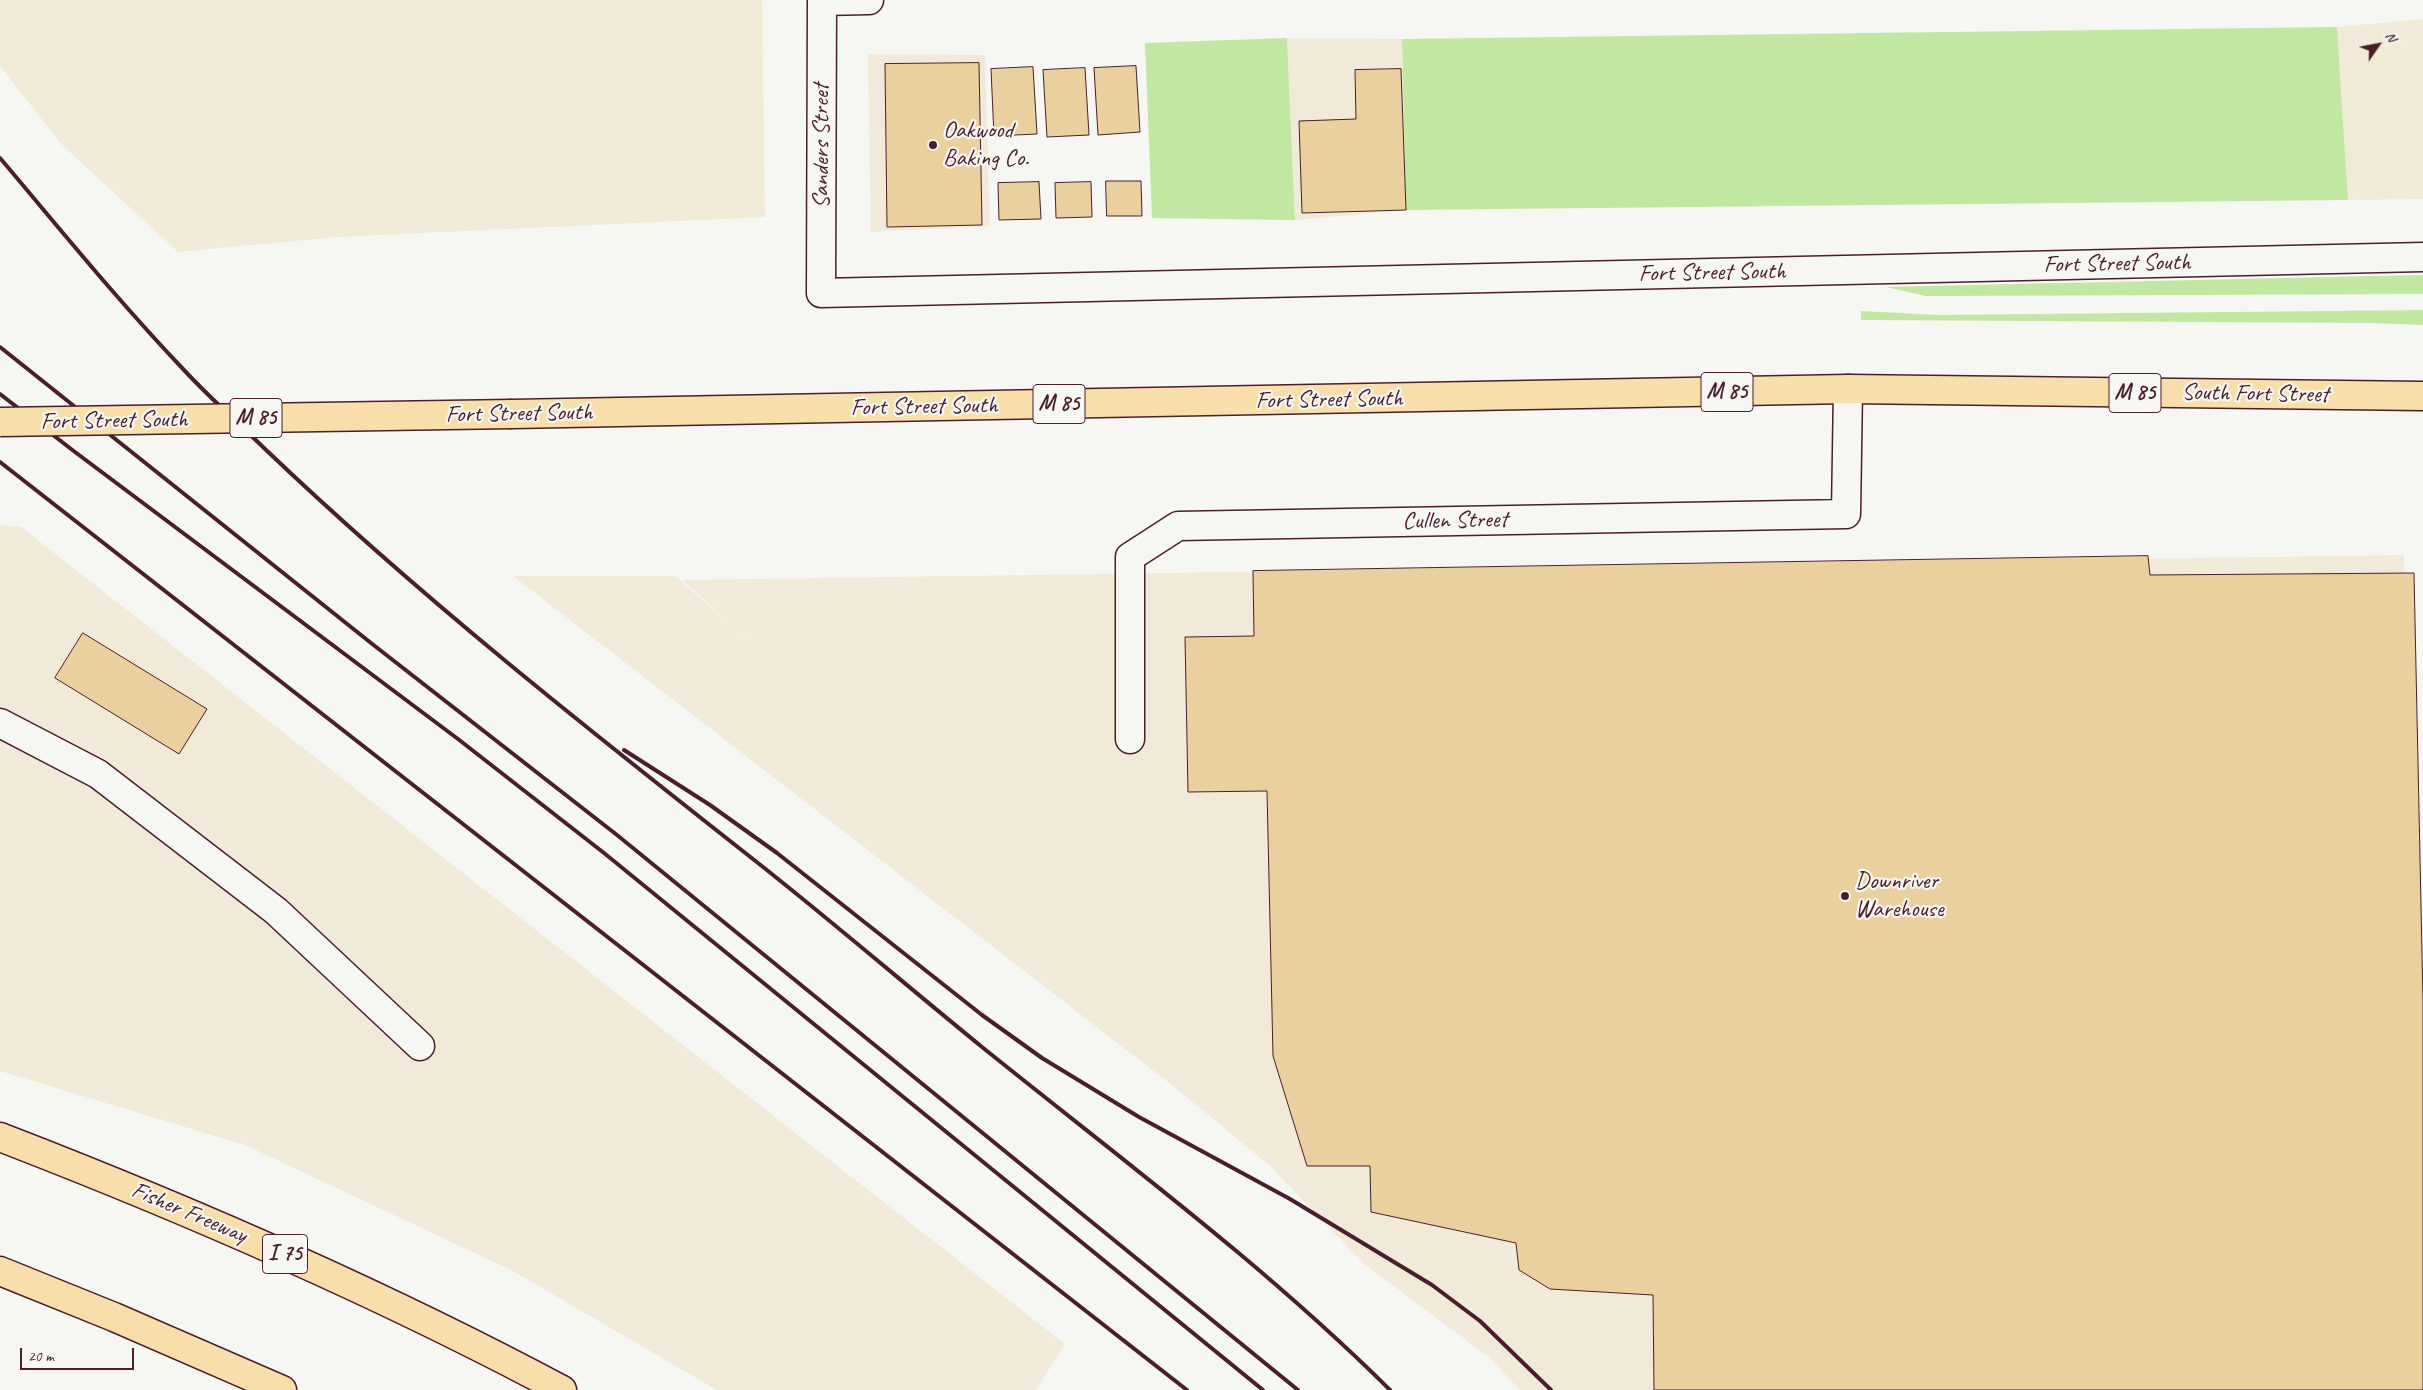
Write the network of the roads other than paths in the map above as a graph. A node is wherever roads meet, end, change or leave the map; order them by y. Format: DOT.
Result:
graph roads {
  1 [pos="822,0"];
  2 [pos="869,0"];
  3 [pos="2423,257"];
  4 [pos="821,293"];
  5 [pos="1848,390"];
  6 [pos="2423,396"];
  7 [pos="0,422"];
  8 [pos="0,723"];
  9 [pos="1130,739"];
  10 [pos="420,1046"];
  11 [pos="0,1137"];
  12 [pos="0,1271"];
  13 [pos="282,1390"];
  14 [pos="562,1390"];
  1 -- 2 [label="street"];
  1 -- 4 [label="street, Sanders Street"];
  3 -- 4 [label="street, Fort Street South"];
  5 -- 6 [label="main road, South Fort Street / M 85"];
  5 -- 7 [label="main road, Fort Street South / M 85, bridge"];
  5 -- 9 [label="street, Cullen Street"];
  8 -- 10 [label="street"];
  11 -- 14 [label="main road, Fisher Freeway / I 75"];
  12 -- 13 [label="main road"];
}
